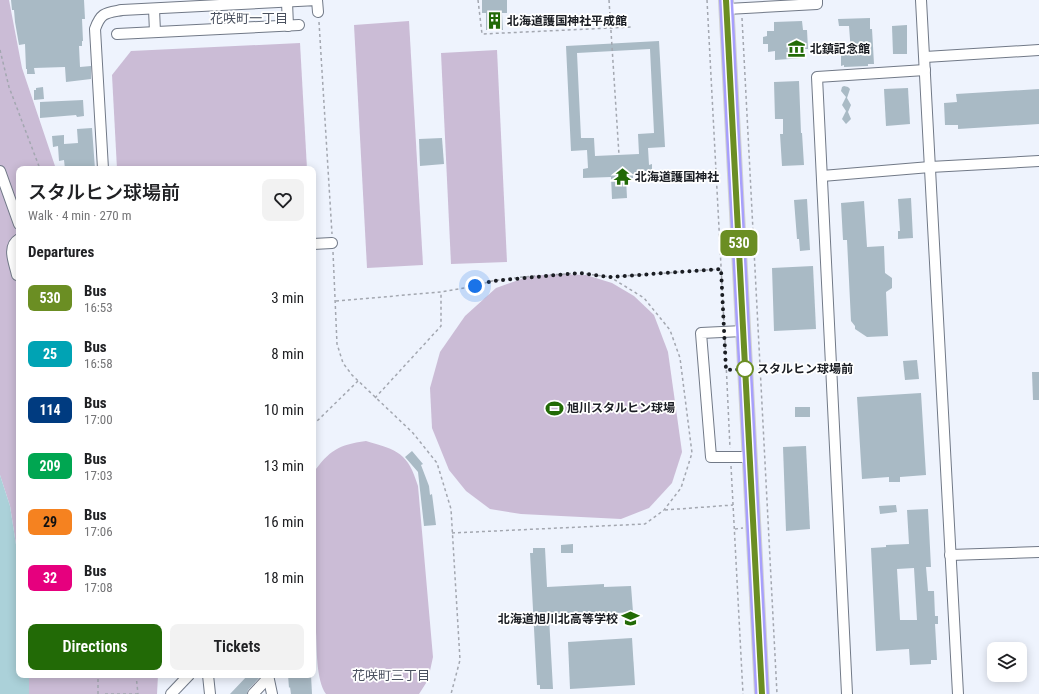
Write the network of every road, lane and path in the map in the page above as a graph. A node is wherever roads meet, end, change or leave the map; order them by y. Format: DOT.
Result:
graph roads {
  1 [pos="478,0"];
  2 [pos="609,0"];
  3 [pos="707,0"];
  4 [pos="817,0"];
  5 [pos="921,0"];
  6 [pos="218,2"];
  7 [pos="287,2"];
  8 [pos="726,4"];
  9 [pos="122,5"];
  10 [pos="742,8"];
  11 [pos="154,9"];
  12 [pos="318,12"];
  13 [pos="299,25"];
  14 [pos="288,26"];
  15 [pos="632,27"];
  16 [pos="610,29"];
  17 [pos="155,32"];
  18 [pos="117,34"];
  19 [pos="0,50"];
  20 [pos="1039,50"];
  21 [pos="925,56"];
  22 [pos="925,70"];
  23 [pos="619,155"];
  24 [pos="1039,161"];
  25 [pos="39,166"];
  26 [pos="102,166"];
  27 [pos="930,167"];
  28 [pos="0,171"];
  29 [pos="822,176"];
  30 [pos="16,216"];
  31 [pos="16,242"];
  32 [pos="332,242"];
  33 [pos="316,244"];
  34 [pos="721,269"];
  35 [pos="16,271"];
  36 [pos="610,277"];
  37 [pos="441,292"];
  38 [pos="336,301"];
  39 [pos="724,323"];
  40 [pos="743,331"];
  41 [pos="725,339"];
  42 [pos="358,381"];
  43 [pos="375,398"];
  44 [pos="316,422"];
  45 [pos="730,449"];
  46 [pos="750,457"];
  47 [pos="731,465"];
  48 [pos="733,505"];
  49 [pos="664,510"];
  50 [pos="452,533"];
  51 [pos="1039,552"];
  52 [pos="950,556"];
  53 [pos="98,678"];
  54 [pos="136,678"];
  55 [pos="186,678"];
  56 [pos="208,678"];
  57 [pos="266,678"];
  58 [pos="268,678"];
  59 [pos="98,694"];
  60 [pos="105,694"];
  61 [pos="139,694"];
  62 [pos="171,694"];
  63 [pos="210,694"];
  64 [pos="253,694"];
  65 [pos="272,694"];
  66 [pos="451,694"];
  67 [pos="743,694"];
  68 [pos="762,694"];
  69 [pos="777,694"];
  70 [pos="847,694"];
  71 [pos="958,694"];
  1 -- 16 [label="path"];
  2 -- 16 [label="path"];
  3 -- 34 [label="path"];
  4 -- 10 [label="street"];
  5 -- 21 [label="street"];
  6 -- 7 [label="street"];
  6 -- 11 [label="street"];
  7 -- 12 [label="street"];
  7 -- 14 [label="street"];
  8 -- 10 [label="street"];
  8 -- 40 [label="highway"];
  9 -- 11 [label="street"];
  9 -- 26 [label="street"];
  10 -- 69 [label="path"];
  11 -- 17 [label="street"];
  12 -- 32 [label="path"];
  13 -- 14 [label="street"];
  14 -- 17 [label="street"];
  15 -- 16 [label="path"];
  16 -- 23 [label="path"];
  17 -- 18 [label="street"];
  19 -- 25 [label="path"];
  20 -- 21 [label="street"];
  21 -- 22 [label="street"];
  22 -- 27 [label="street"];
  22 -- 29 [label="street"];
  24 -- 27 [label="street"];
  27 -- 29 [label="street"];
  27 -- 52 [label="street"];
  28 -- 30 [label="street"];
  29 -- 70 [label="street"];
  31 -- 35 [label="street"];
  32 -- 33 [label="street"];
  32 -- 38 [label="path"];
  34 -- 36 [label="path"];
  34 -- 39 [label="path"];
  36 -- 37 [label="path"];
  36 -- 49 [label="path"];
  37 -- 38 [label="path"];
  37 -- 43 [label="path"];
  38 -- 42 [label="path"];
  40 -- 46 [label="highway"];
  40 -- 46 [label="street"];
  41 -- 45 [label="path"];
  42 -- 43 [label="path"];
  42 -- 44 [label="path"];
  43 -- 50 [label="path"];
  46 -- 68 [label="highway"];
  47 -- 48 [label="path"];
  48 -- 49 [label="path"];
  48 -- 67 [label="path"];
  49 -- 50 [label="path"];
  50 -- 66 [label="path"];
  51 -- 52 [label="street"];
  52 -- 71 [label="street"];
  53 -- 59 [label="path"];
  54 -- 61 [label="path"];
  55 -- 62 [label="street"];
  56 -- 63 [label="street"];
  57 -- 64 [label="street"];
  58 -- 65 [label="street"];
  60 -- 61 [label="path"];
}
